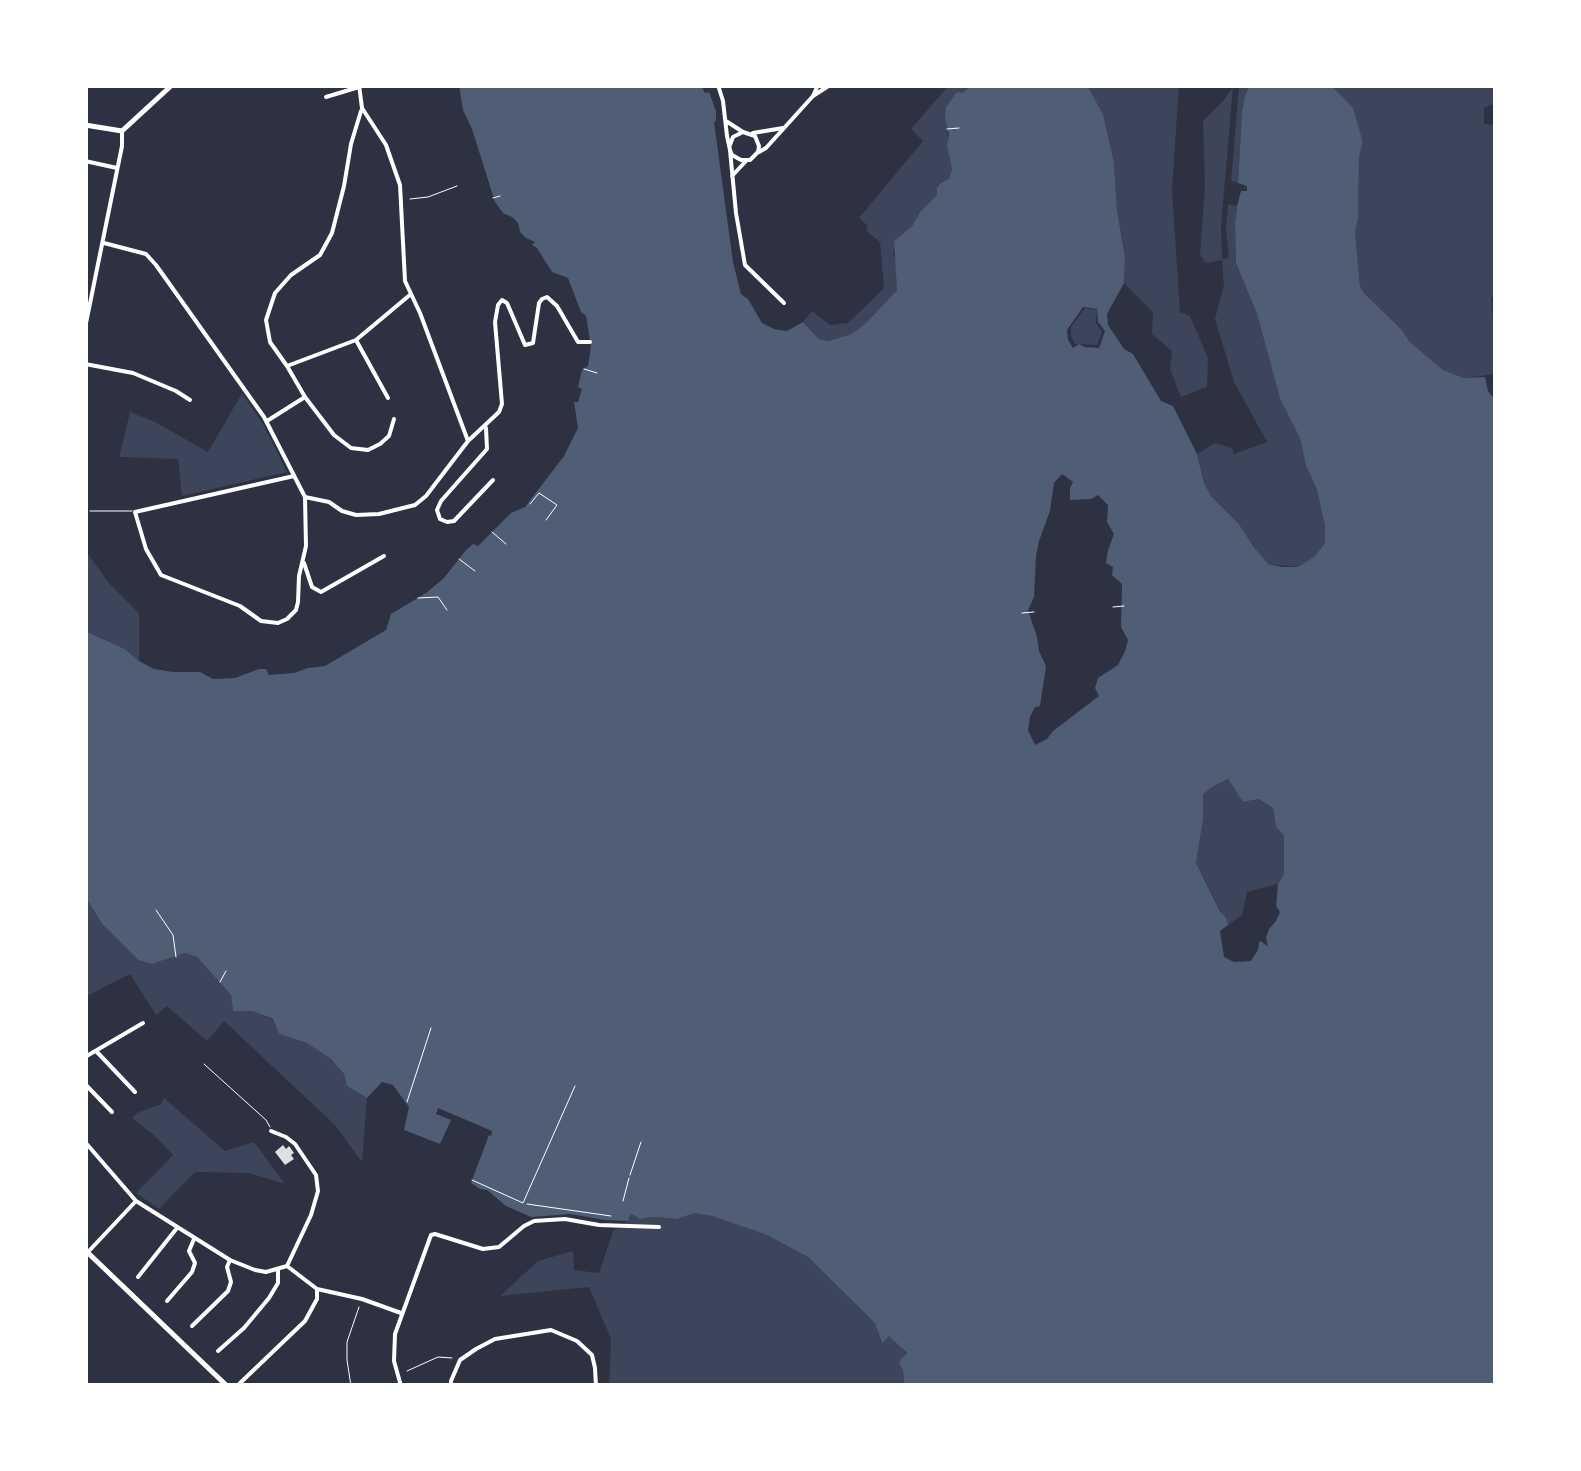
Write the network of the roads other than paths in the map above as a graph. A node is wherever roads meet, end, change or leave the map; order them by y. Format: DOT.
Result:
graph roads {
  1 [pos="172,85"];
  2 [pos="718,85"];
  3 [pos="818,85"];
  4 [pos="830,85"];
  5 [pos="359,86"];
  6 [pos="812,96"];
  7 [pos="326,98"];
  8 [pos="362,108"];
  9 [pos="726,121"];
  10 [pos="85,124"];
  11 [pos="783,128"];
  12 [pos="122,131"];
  13 [pos="747,132"];
  14 [pos="730,148"];
  15 [pos="758,152"];
  16 [pos="746,161"];
  17 [pos="85,162"];
  18 [pos="118,168"];
  19 [pos="732,176"];
  20 [pos="104,243"];
  21 [pos="412,294"];
  22 [pos="784,303"];
  23 [pos="85,328"];
  24 [pos="356,340"];
  25 [pos="590,342"];
  26 [pos="85,364"];
  27 [pos="287,366"];
  28 [pos="306,398"];
  29 [pos="388,398"];
  30 [pos="190,400"];
  31 [pos="394,419"];
  32 [pos="266,420"];
  33 [pos="486,426"];
  34 [pos="468,442"];
  35 [pos="294,476"];
  36 [pos="493,480"];
  37 [pos="306,498"];
  38 [pos="90,511"];
  39 [pos="135,512"];
  40 [pos="384,556"];
  41 [pos="302,558"];
  42 [pos="143,1023"];
  43 [pos="96,1051"];
  44 [pos="85,1057"];
  45 [pos="204,1064"];
  46 [pos="85,1084"];
  47 [pos="136,1092"];
  48 [pos="112,1112"];
  49 [pos="271,1130"];
  50 [pos="85,1142"];
  51 [pos="136,1201"];
  52 [pos="660,1227"];
  53 [pos="177,1228"];
  54 [pos="194,1239"];
  55 [pos="86,1251"];
  56 [pos="230,1260"];
  57 [pos="287,1266"];
  58 [pos="278,1270"];
  59 [pos="138,1277"];
  60 [pos="317,1288"];
  61 [pos="168,1302"];
  62 [pos="401,1312"];
  63 [pos="192,1326"];
  64 [pos="218,1351"];
  65 [pos="228,1386"];
  66 [pos="237,1386"];
  67 [pos="401,1386"];
  68 [pos="451,1386"];
  69 [pos="596,1386"];
  1 -- 12 [label="street"];
  2 -- 9 [label="street"];
  3 -- 6 [label="street"];
  4 -- 6 [label="street"];
  5 -- 7 [label="street"];
  5 -- 8 [label="street"];
  6 -- 11 [label="street"];
  8 -- 21 [label="street"];
  8 -- 27 [label="street"];
  9 -- 13 [label="street"];
  9 -- 14 [label="street"];
  10 -- 12 [label="street"];
  11 -- 13 [label="street"];
  11 -- 15 [label="street"];
  12 -- 18 [label="street"];
  13 -- 14 [label="street"];
  13 -- 15 [label="street"];
  14 -- 16 [label="street"];
  14 -- 19 [label="street"];
  15 -- 16 [label="street"];
  16 -- 19 [label="street"];
  17 -- 18 [label="street"];
  18 -- 20 [label="street"];
  19 -- 22 [label="street"];
  20 -- 23 [label="street"];
  20 -- 32 [label="street"];
  21 -- 24 [label="street"];
  21 -- 34 [label="street"];
  24 -- 27 [label="street"];
  24 -- 29 [label="street"];
  25 -- 33 [label="street"];
  26 -- 30 [label="street"];
  27 -- 28 [label="street"];
  28 -- 31 [label="street"];
  28 -- 32 [label="street"];
  32 -- 35 [label="street"];
  33 -- 34 [label="street"];
  33 -- 36 [label="street"];
  34 -- 37 [label="street"];
  35 -- 37 [label="street"];
  35 -- 39 [label="street"];
  37 -- 41 [label="street"];
  38 -- 39 [label="lane"];
  39 -- 41 [label="street"];
  40 -- 41 [label="street"];
  42 -- 43 [label="street"];
  43 -- 44 [label="street"];
  43 -- 47 [label="street"];
  45 -- 49 [label="lane"];
  46 -- 48 [label="street"];
  49 -- 57 [label="street"];
  50 -- 51 [label="street"];
  51 -- 53 [label="street"];
  51 -- 55 [label="street"];
  52 -- 62 [label="street"];
  53 -- 54 [label="street"];
  53 -- 59 [label="street"];
  54 -- 56 [label="street"];
  54 -- 61 [label="street"];
  55 -- 65 [label="street"];
  56 -- 58 [label="street"];
  56 -- 63 [label="street"];
  57 -- 58 [label="street"];
  57 -- 60 [label="street"];
  58 -- 64 [label="street"];
  60 -- 62 [label="street"];
  60 -- 66 [label="street"];
  62 -- 67 [label="street"];
  68 -- 69 [label="street"];
}
